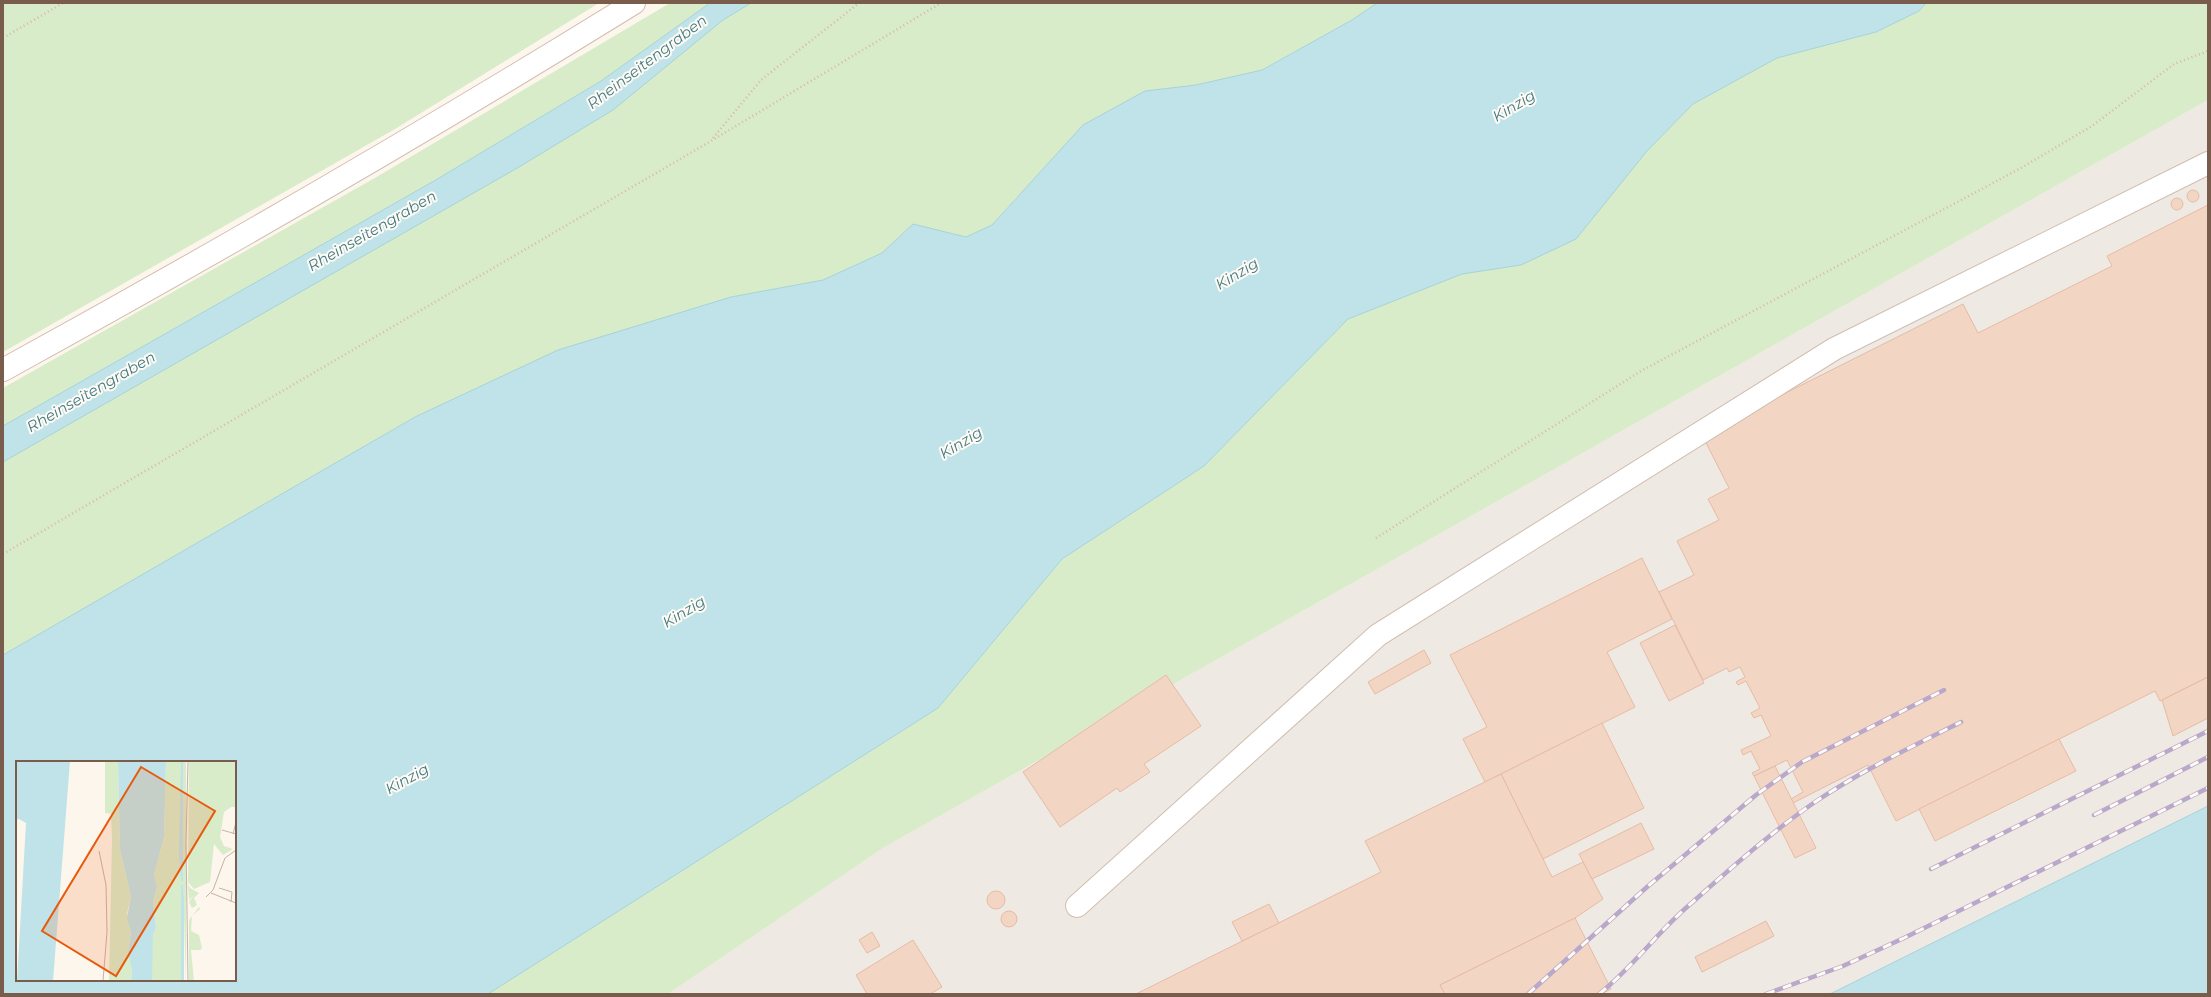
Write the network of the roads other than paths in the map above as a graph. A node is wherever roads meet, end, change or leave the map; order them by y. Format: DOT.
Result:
graph roads {
  1 [pos="634,3"];
  2 [pos="2208,163"];
  3 [pos="3,370"];
  4 [pos="1077,906"];
  1 -- 3 [label="street"];
  2 -- 4 [label="street"];
}
